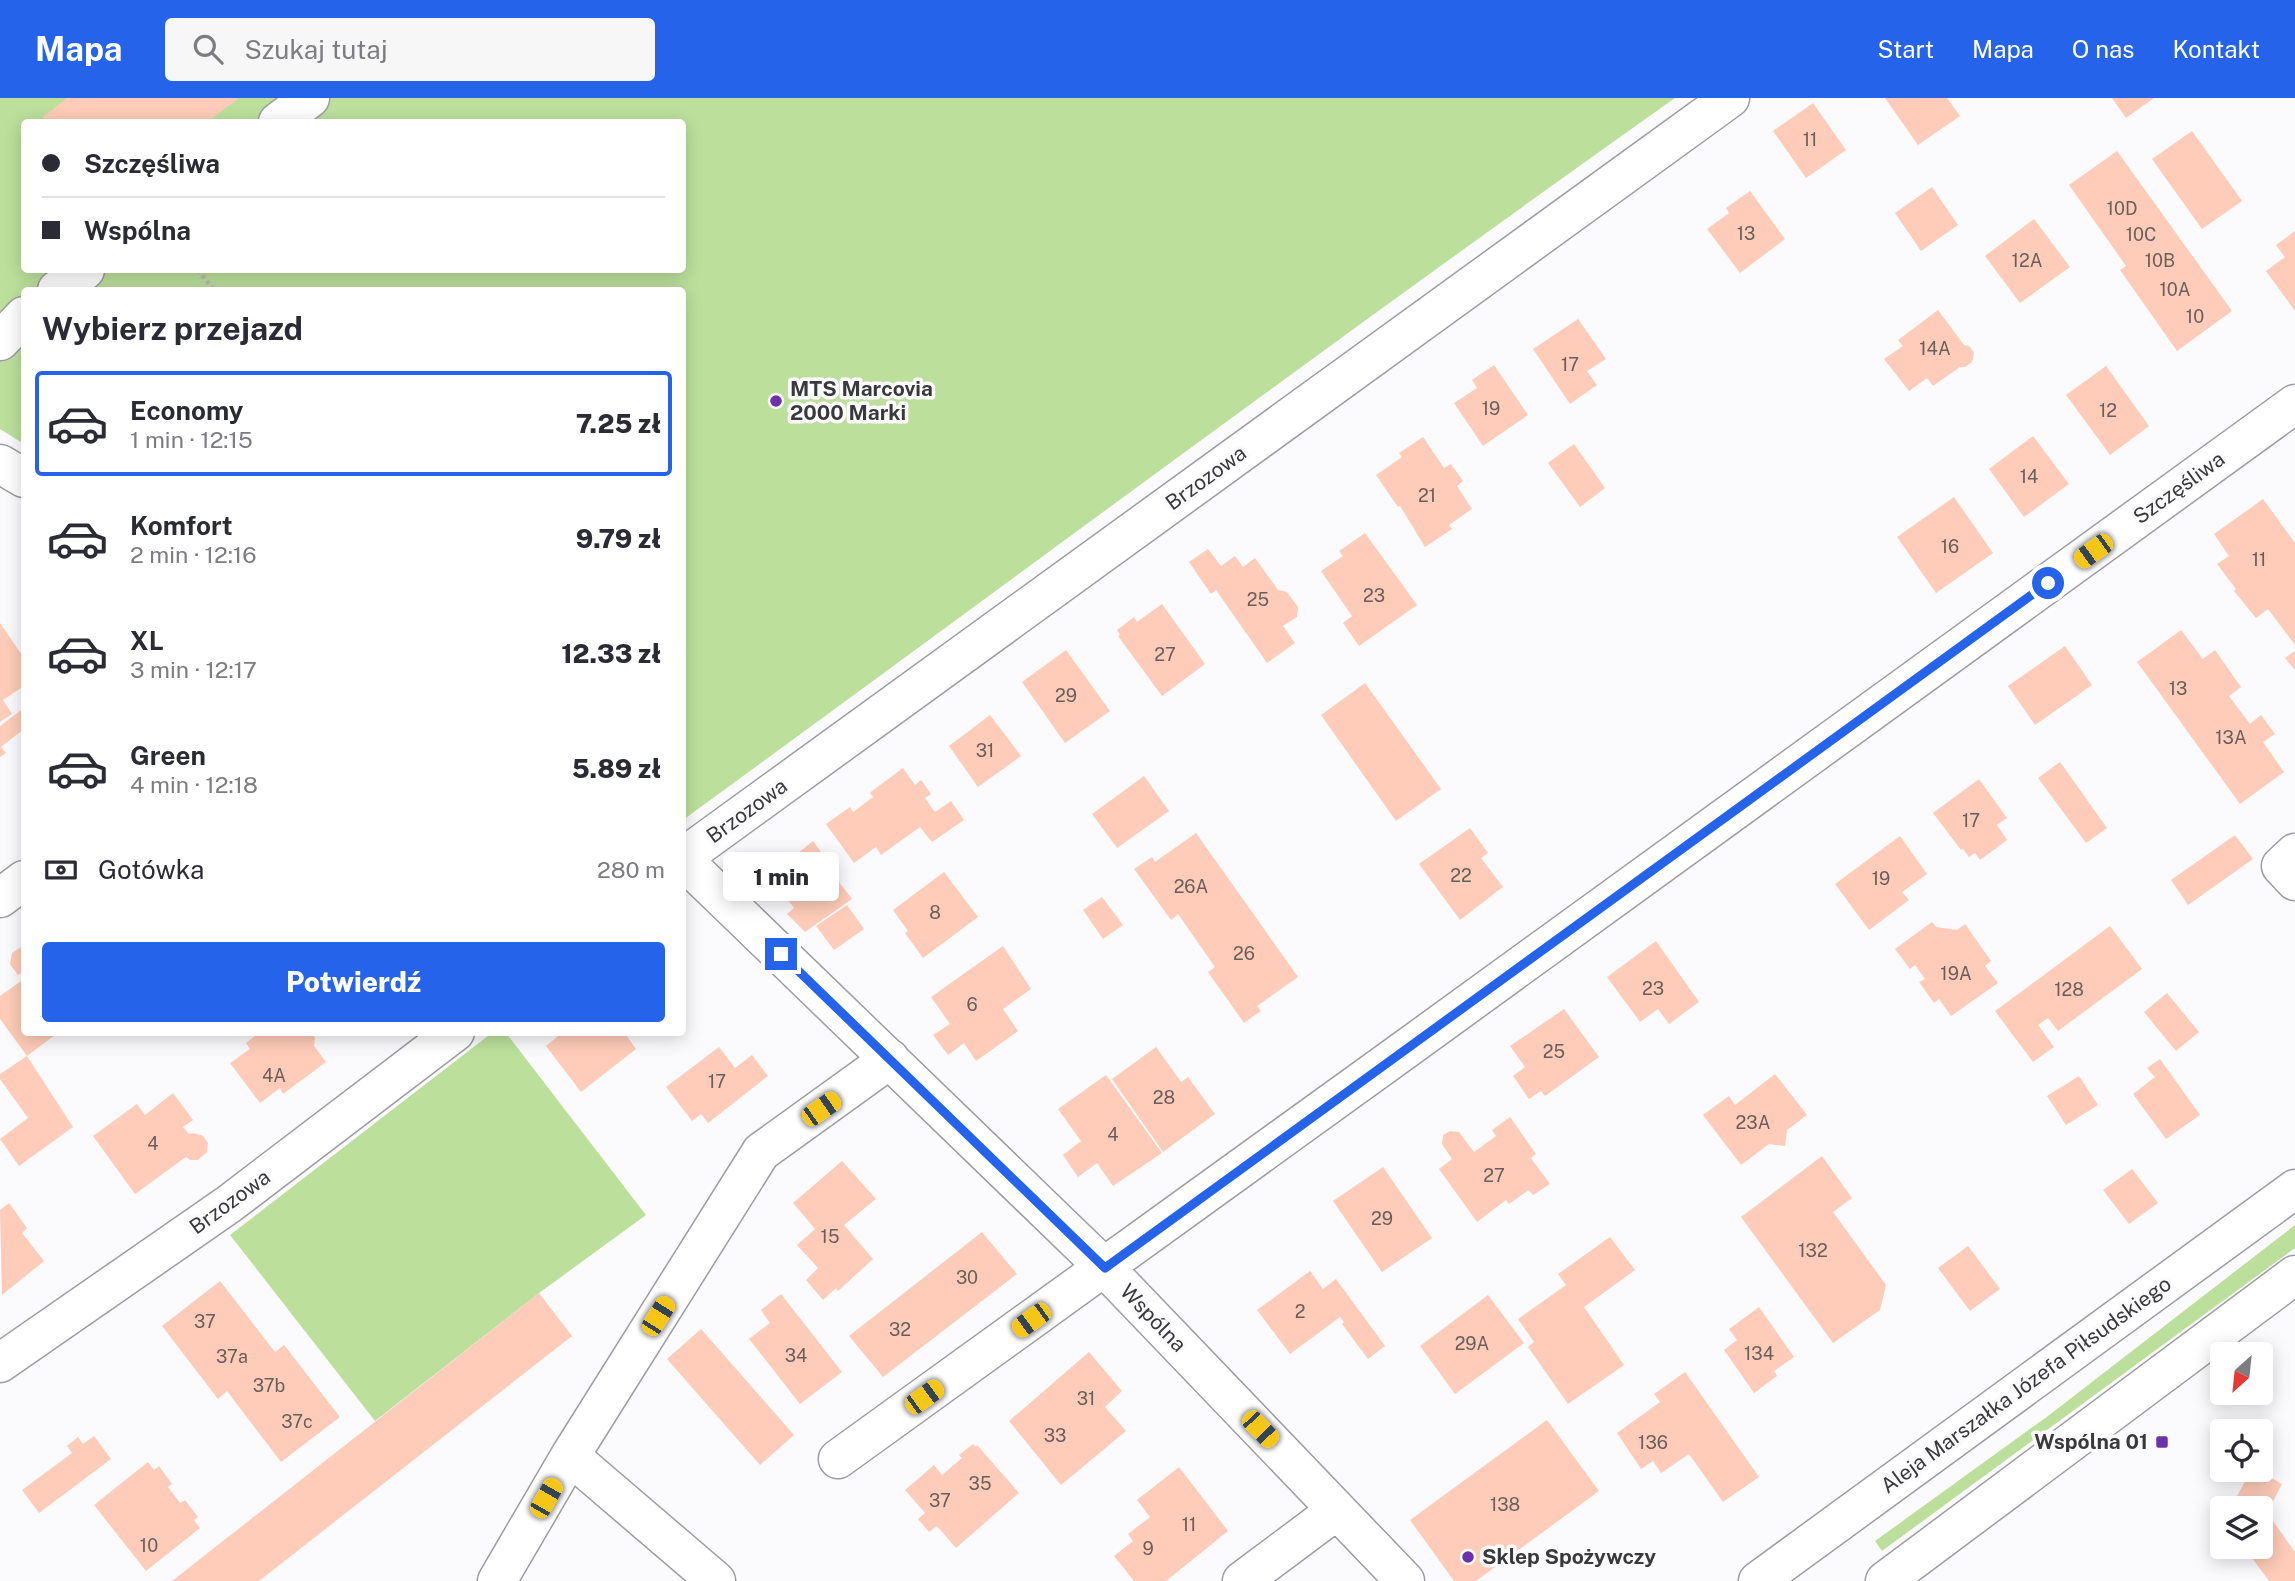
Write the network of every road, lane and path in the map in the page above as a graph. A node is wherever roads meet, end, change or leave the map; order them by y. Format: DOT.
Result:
graph roads {
  1 [pos="310,98"];
  2 [pos="1730,98"];
  3 [pos="282,119"];
  4 [pos="81,273"];
  5 [pos="200,273"];
  6 [pos="61,287"];
  7 [pos="212,287"];
  8 [pos="21,319"];
  9 [pos="0,341"];
  10 [pos="2295,404"];
  11 [pos="0,464"];
  12 [pos="21,476"];
  13 [pos="2295,853"];
  14 [pos="686,856"];
  15 [pos="686,863"];
  16 [pos="2295,881"];
  17 [pos="21,882"];
  18 [pos="0,898"];
  19 [pos="450,1036"];
  20 [pos="890,1059"];
  21 [pos="2295,1189"];
  22 [pos="1105,1268"];
  23 [pos="2295,1275"];
  24 [pos="0,1363"];
  25 [pos="570,1456"];
  26 [pos="838,1459"];
  27 [pos="1337,1510"];
  28 [pos="497,1581"];
  29 [pos="716,1581"];
  30 [pos="1242,1581"];
  31 [pos="1405,1581"];
  32 [pos="1758,1581"];
  33 [pos="1885,1581"];
  1 -- 3 [label="street"];
  2 -- 14 [label="street, Brzozowa"];
  4 -- 6 [label="street"];
  5 -- 7 [label="path"];
  8 -- 9 [label="street"];
  10 -- 22 [label="street, Szczęśliwa"];
  11 -- 12 [label="street"];
  13 -- 16 [label="street"];
  15 -- 20 [label="street, Wspólna"];
  17 -- 18 [label="street"];
  19 -- 24 [label="street, Brzozowa"];
  20 -- 22 [label="street, Wspólna"];
  20 -- 25 [label="street"];
  21 -- 32 [label="street, Aleja Marszałka Józefa Piłsudskiego"];
  22 -- 26 [label="street, Szczęśliwa"];
  22 -- 27 [label="street, Wspólna"];
  23 -- 33 [label="street"];
  25 -- 28 [label="street"];
  25 -- 29 [label="street"];
  27 -- 30 [label="street"];
  27 -- 31 [label="street, Wspólna"];
}
